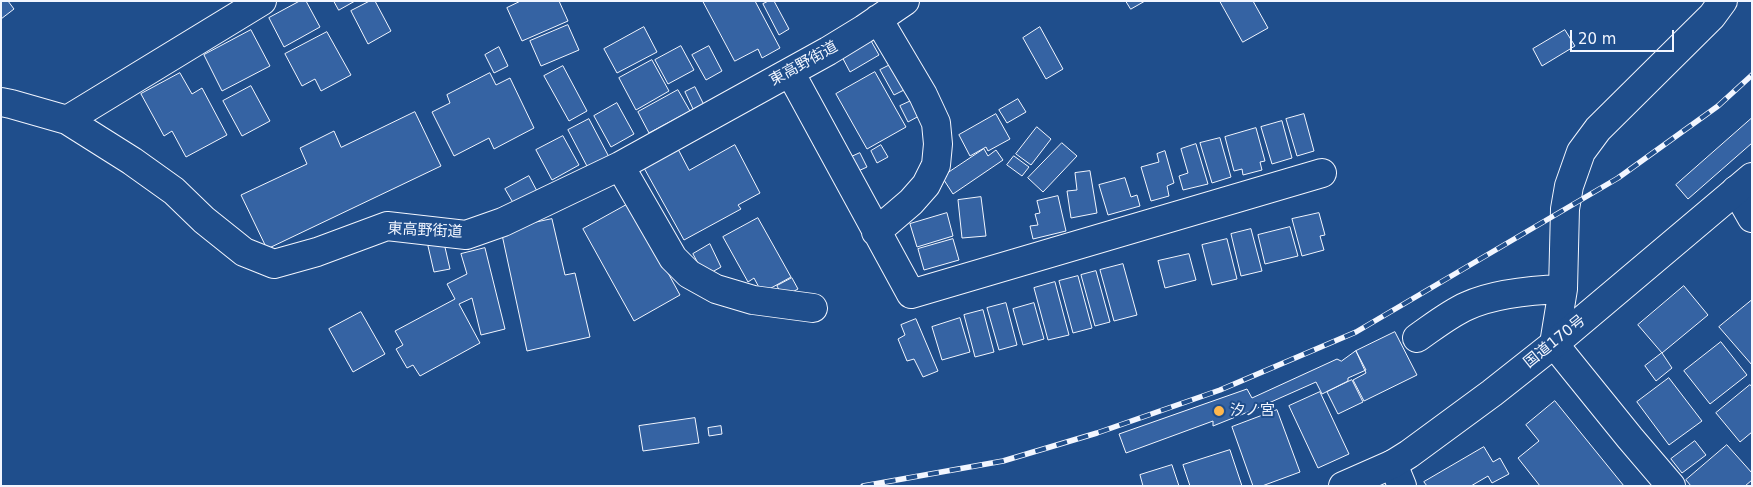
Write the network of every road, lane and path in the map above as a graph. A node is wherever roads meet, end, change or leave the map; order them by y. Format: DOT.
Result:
graph roads {
  1 [pos="262,1"];
  2 [pos="905,1"];
  3 [pos="1722,1"];
  4 [pos="878,19"];
  5 [pos="790,72"];
  6 [pos="1,102"];
  7 [pos="67,120"];
  8 [pos="620,166"];
  9 [pos="1322,173"];
  10 [pos="1744,183"];
  11 [pos="1752,218"];
  12 [pos="876,232"];
  13 [pos="1563,289"];
  14 [pos="813,308"];
  15 [pos="1417,338"];
  16 [pos="1554,344"];
  17 [pos="1397,475"];
  18 [pos="1343,486"];
  19 [pos="1671,486"];
  1 -- 7 [label="main road"];
  2 -- 4 [label="main road, 東高野街道"];
  3 -- 13 [label="main road"];
  4 -- 5 [label="main road, 東高野街道"];
  4 -- 12 [label="main road"];
  5 -- 8 [label="main road, 東高野街道"];
  5 -- 12 [label="main road"];
  6 -- 7 [label="main road, 東高野街道"];
  7 -- 8 [label="main road, 東高野街道"];
  8 -- 14 [label="main road"];
  9 -- 12 [label="main road"];
  10 -- 11 [label="main road"];
  10 -- 16 [label="main road, 国道170号"];
  13 -- 15 [label="main road"];
  13 -- 16 [label="main road"];
  16 -- 17 [label="main road, 国道170号"];
  16 -- 19 [label="main road"];
  17 -- 18 [label="main road, 国道170号"];
}
